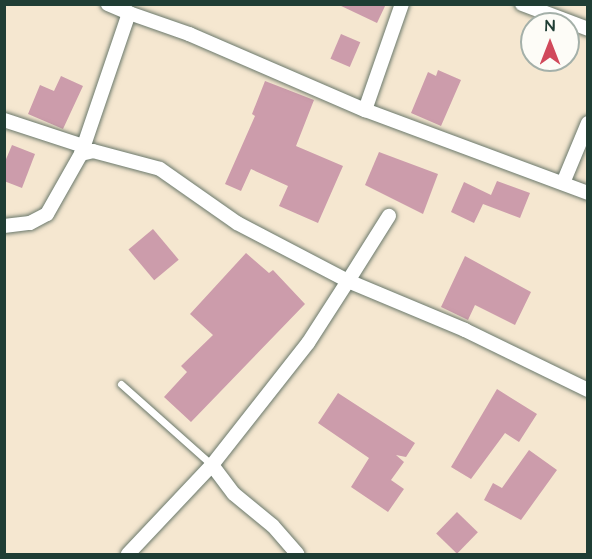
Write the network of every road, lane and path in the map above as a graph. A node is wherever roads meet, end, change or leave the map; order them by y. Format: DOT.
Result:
graph roads {
  1 [pos="108,4"];
  2 [pos="402,4"];
  3 [pos="522,4"];
  4 [pos="129,14"];
  5 [pos="588,29"];
  6 [pos="365,110"];
  7 [pos="4,120"];
  8 [pos="588,123"];
  9 [pos="82,150"];
  10 [pos="563,183"];
  11 [pos="588,193"];
  12 [pos="389,216"];
  13 [pos="4,226"];
  14 [pos="348,281"];
  15 [pos="121,384"];
  16 [pos="588,390"];
  17 [pos="212,465"];
  18 [pos="128,555"];
  19 [pos="297,555"];
  1 -- 4 [label="street"];
  2 -- 6 [label="street"];
  3 -- 5 [label="street"];
  4 -- 6 [label="street"];
  4 -- 9 [label="street"];
  6 -- 10 [label="street"];
  7 -- 9 [label="street"];
  8 -- 10 [label="street"];
  9 -- 13 [label="street"];
  9 -- 14 [label="street"];
  10 -- 11 [label="street"];
  12 -- 14 [label="street"];
  14 -- 16 [label="street"];
  14 -- 17 [label="street"];
  15 -- 17 [label="lane"];
  17 -- 18 [label="street"];
  17 -- 19 [label="street"];
}
